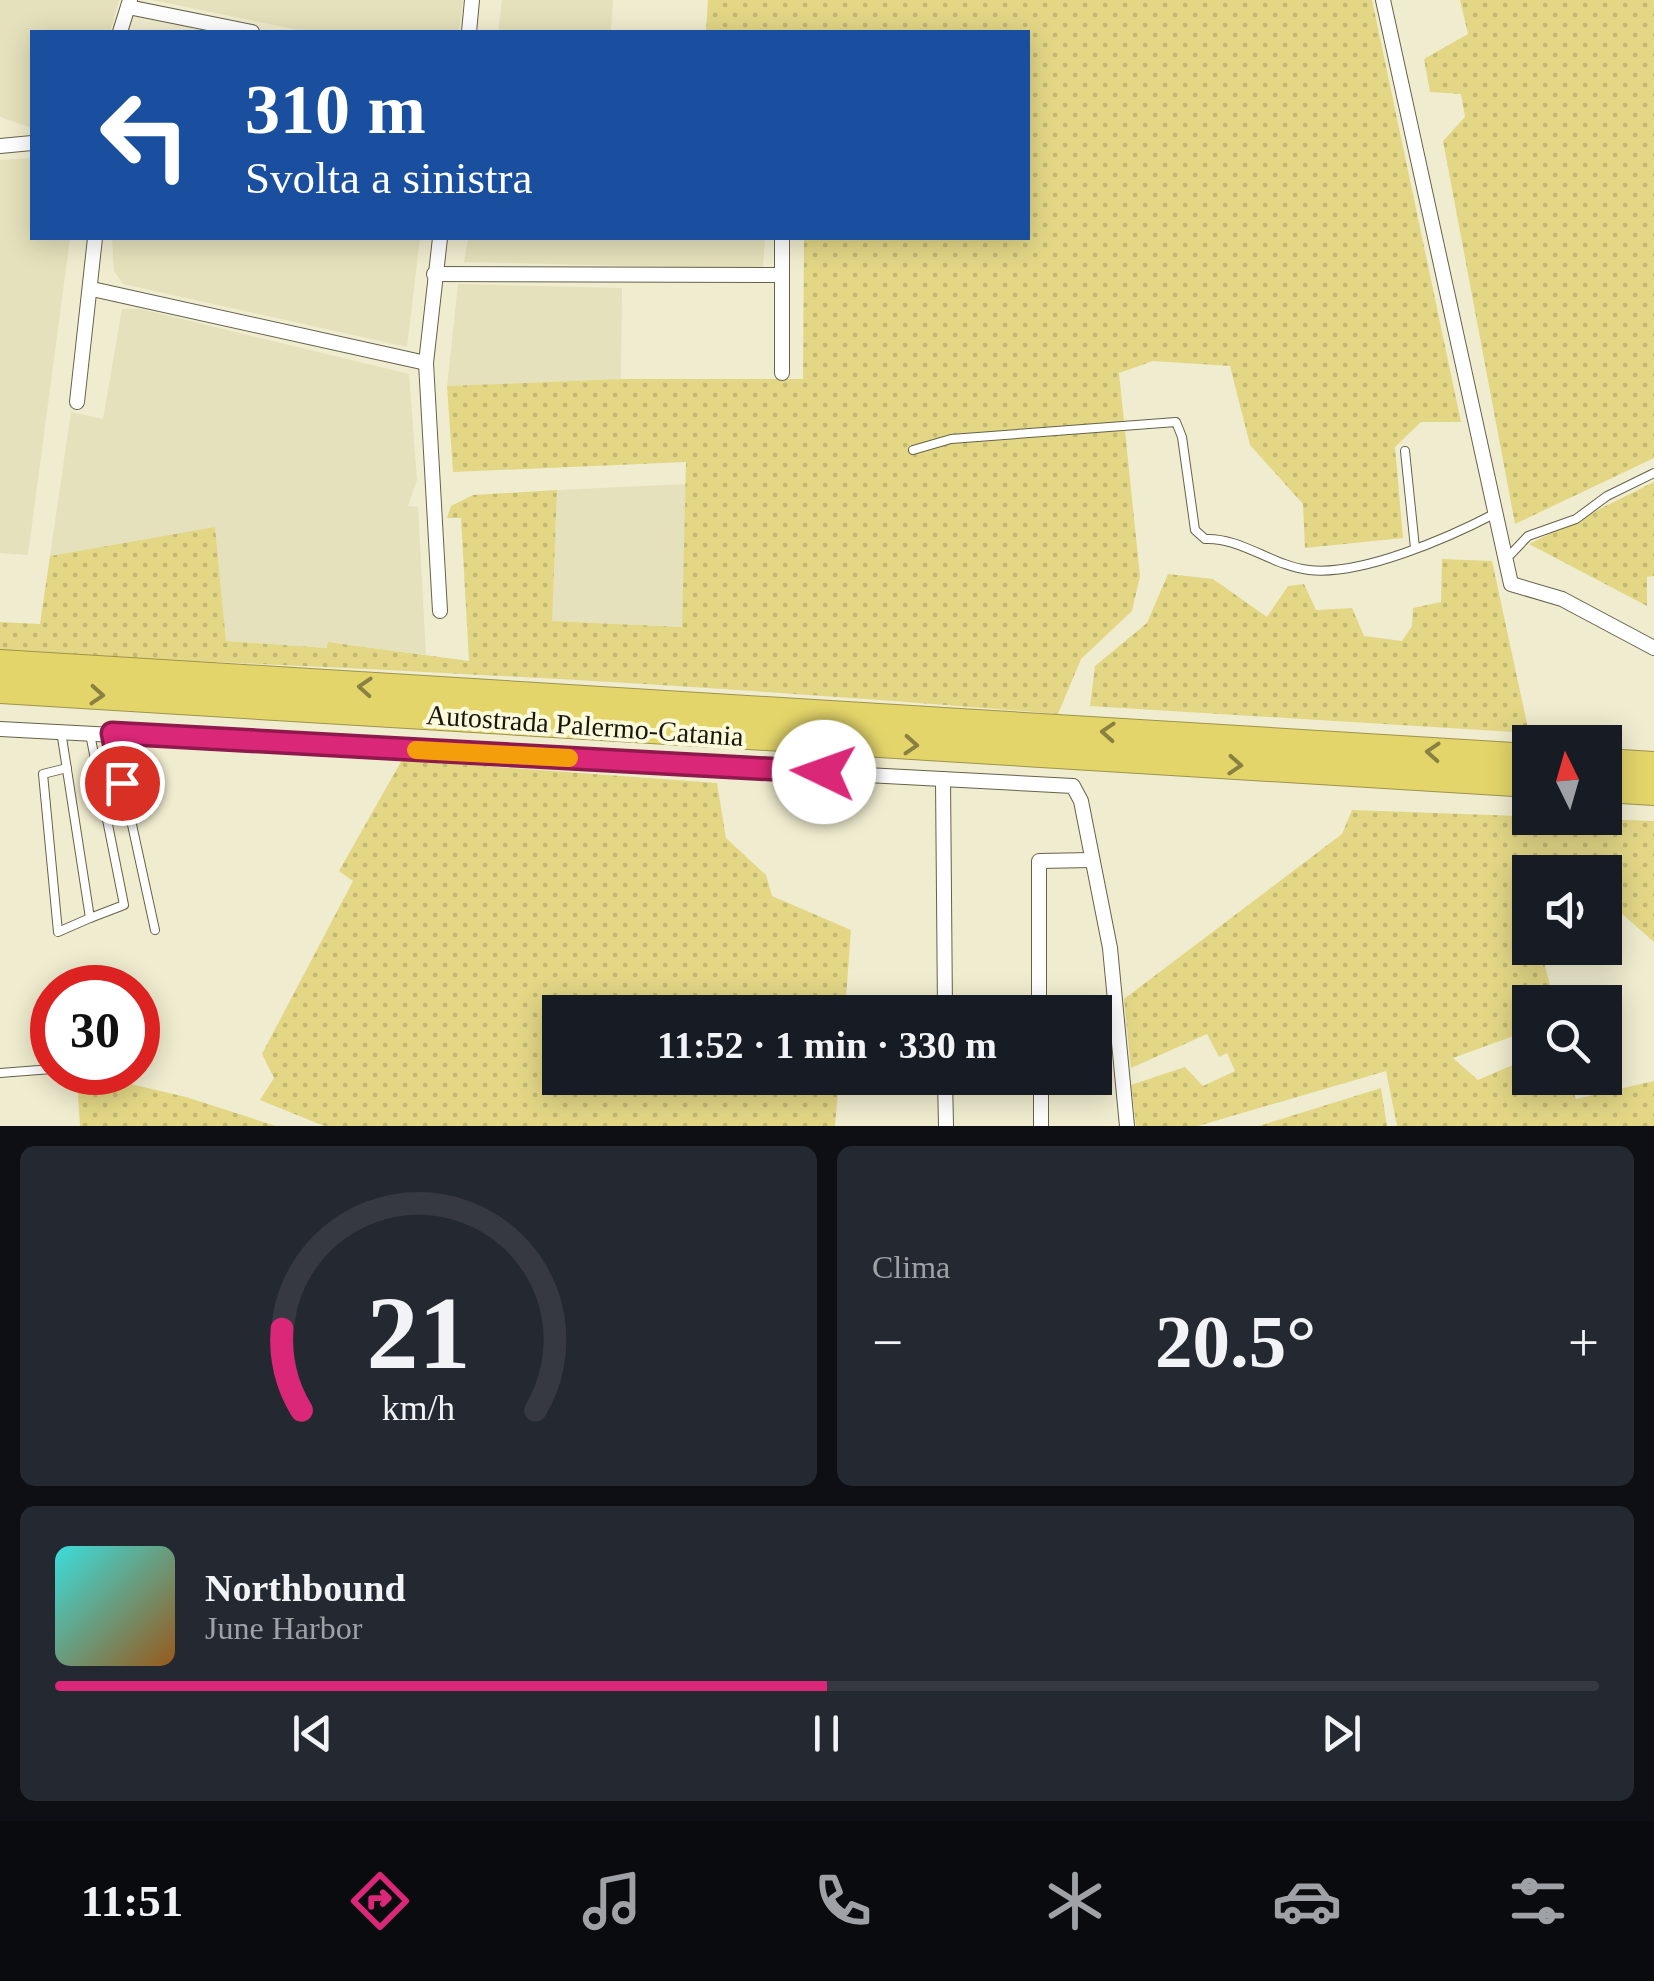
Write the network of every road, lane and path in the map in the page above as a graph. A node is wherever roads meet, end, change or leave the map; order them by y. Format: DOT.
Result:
graph roads {
  1 [pos="472,0"];
  2 [pos="1383,0"];
  3 [pos="129,4"];
  4 [pos="121,30"];
  5 [pos="243,30"];
  6 [pos="468,30"];
  7 [pos="30,143"];
  8 [pos="0,146"];
  9 [pos="95,240"];
  10 [pos="440,240"];
  11 [pos="782,240"];
  12 [pos="434,274"];
  13 [pos="782,276"];
  14 [pos="92,289"];
  15 [pos="426,364"];
  16 [pos="782,374"];
  17 [pos="77,402"];
  18 [pos="913,450"];
  19 [pos="1405,451"];
  20 [pos="1654,473"];
  21 [pos="1494,514"];
  22 [pos="1415,548"];
  23 [pos="1511,554"];
  24 [pos="440,611"];
  25 [pos="1654,648"];
  26 [pos="0,664"];
  27 [pos="0,690"];
  28 [pos="0,730"];
  29 [pos="61,731"];
  30 [pos="90,732"];
  31 [pos="112,733"];
  32 [pos="1512,757"];
  33 [pos="1622,763"];
  34 [pos="1654,766"];
  35 [pos="67,768"];
  36 [pos="943,779"];
  37 [pos="1512,783"];
  38 [pos="1622,789"];
  39 [pos="1654,791"];
  40 [pos="1092,860"];
  41 [pos="90,918"];
  42 [pos="156,930"];
  43 [pos="945,995"];
  44 [pos="1039,995"];
  45 [pos="30,1071"];
  46 [pos="0,1074"];
  47 [pos="946,1095"];
  48 [pos="1040,1095"];
  49 [pos="946,1126"];
  50 [pos="1041,1126"];
  51 [pos="1127,1126"];
  1 -- 6 [label="street"];
  2 -- 21 [label="street"];
  3 -- 4 [label="street"];
  3 -- 5 [label="street"];
  7 -- 8 [label="street"];
  9 -- 14 [label="street"];
  10 -- 12 [label="street"];
  11 -- 13 [label="street"];
  12 -- 13 [label="street"];
  12 -- 15 [label="street"];
  13 -- 16 [label="street"];
  14 -- 15 [label="street"];
  14 -- 17 [label="street"];
  15 -- 24 [label="street"];
  18 -- 22 [label="lane"];
  19 -- 22 [label="lane"];
  20 -- 23 [label="lane"];
  21 -- 22 [label="lane"];
  21 -- 25 [label="street"];
  32 -- 26 [label="highway, Autostrada Palermo-Catania, one-way"];
  27 -- 37 [label="highway, Autostrada Palermo-Catania, one-way"];
  28 -- 29 [label="street"];
  29 -- 30 [label="street"];
  29 -- 35 [label="lane"];
  30 -- 31 [label="street"];
  30 -- 41 [label="lane"];
  31 -- 36 [label="street"];
  31 -- 42 [label="lane"];
  33 -- 34 [label="highway"];
  35 -- 41 [label="lane"];
  35 -- 41 [label="lane"];
  36 -- 40 [label="street"];
  36 -- 43 [label="street"];
  38 -- 39 [label="highway"];
  40 -- 44 [label="street"];
  40 -- 51 [label="street"];
  45 -- 46 [label="lane"];
  47 -- 49 [label="street"];
  48 -- 50 [label="street"];
}
